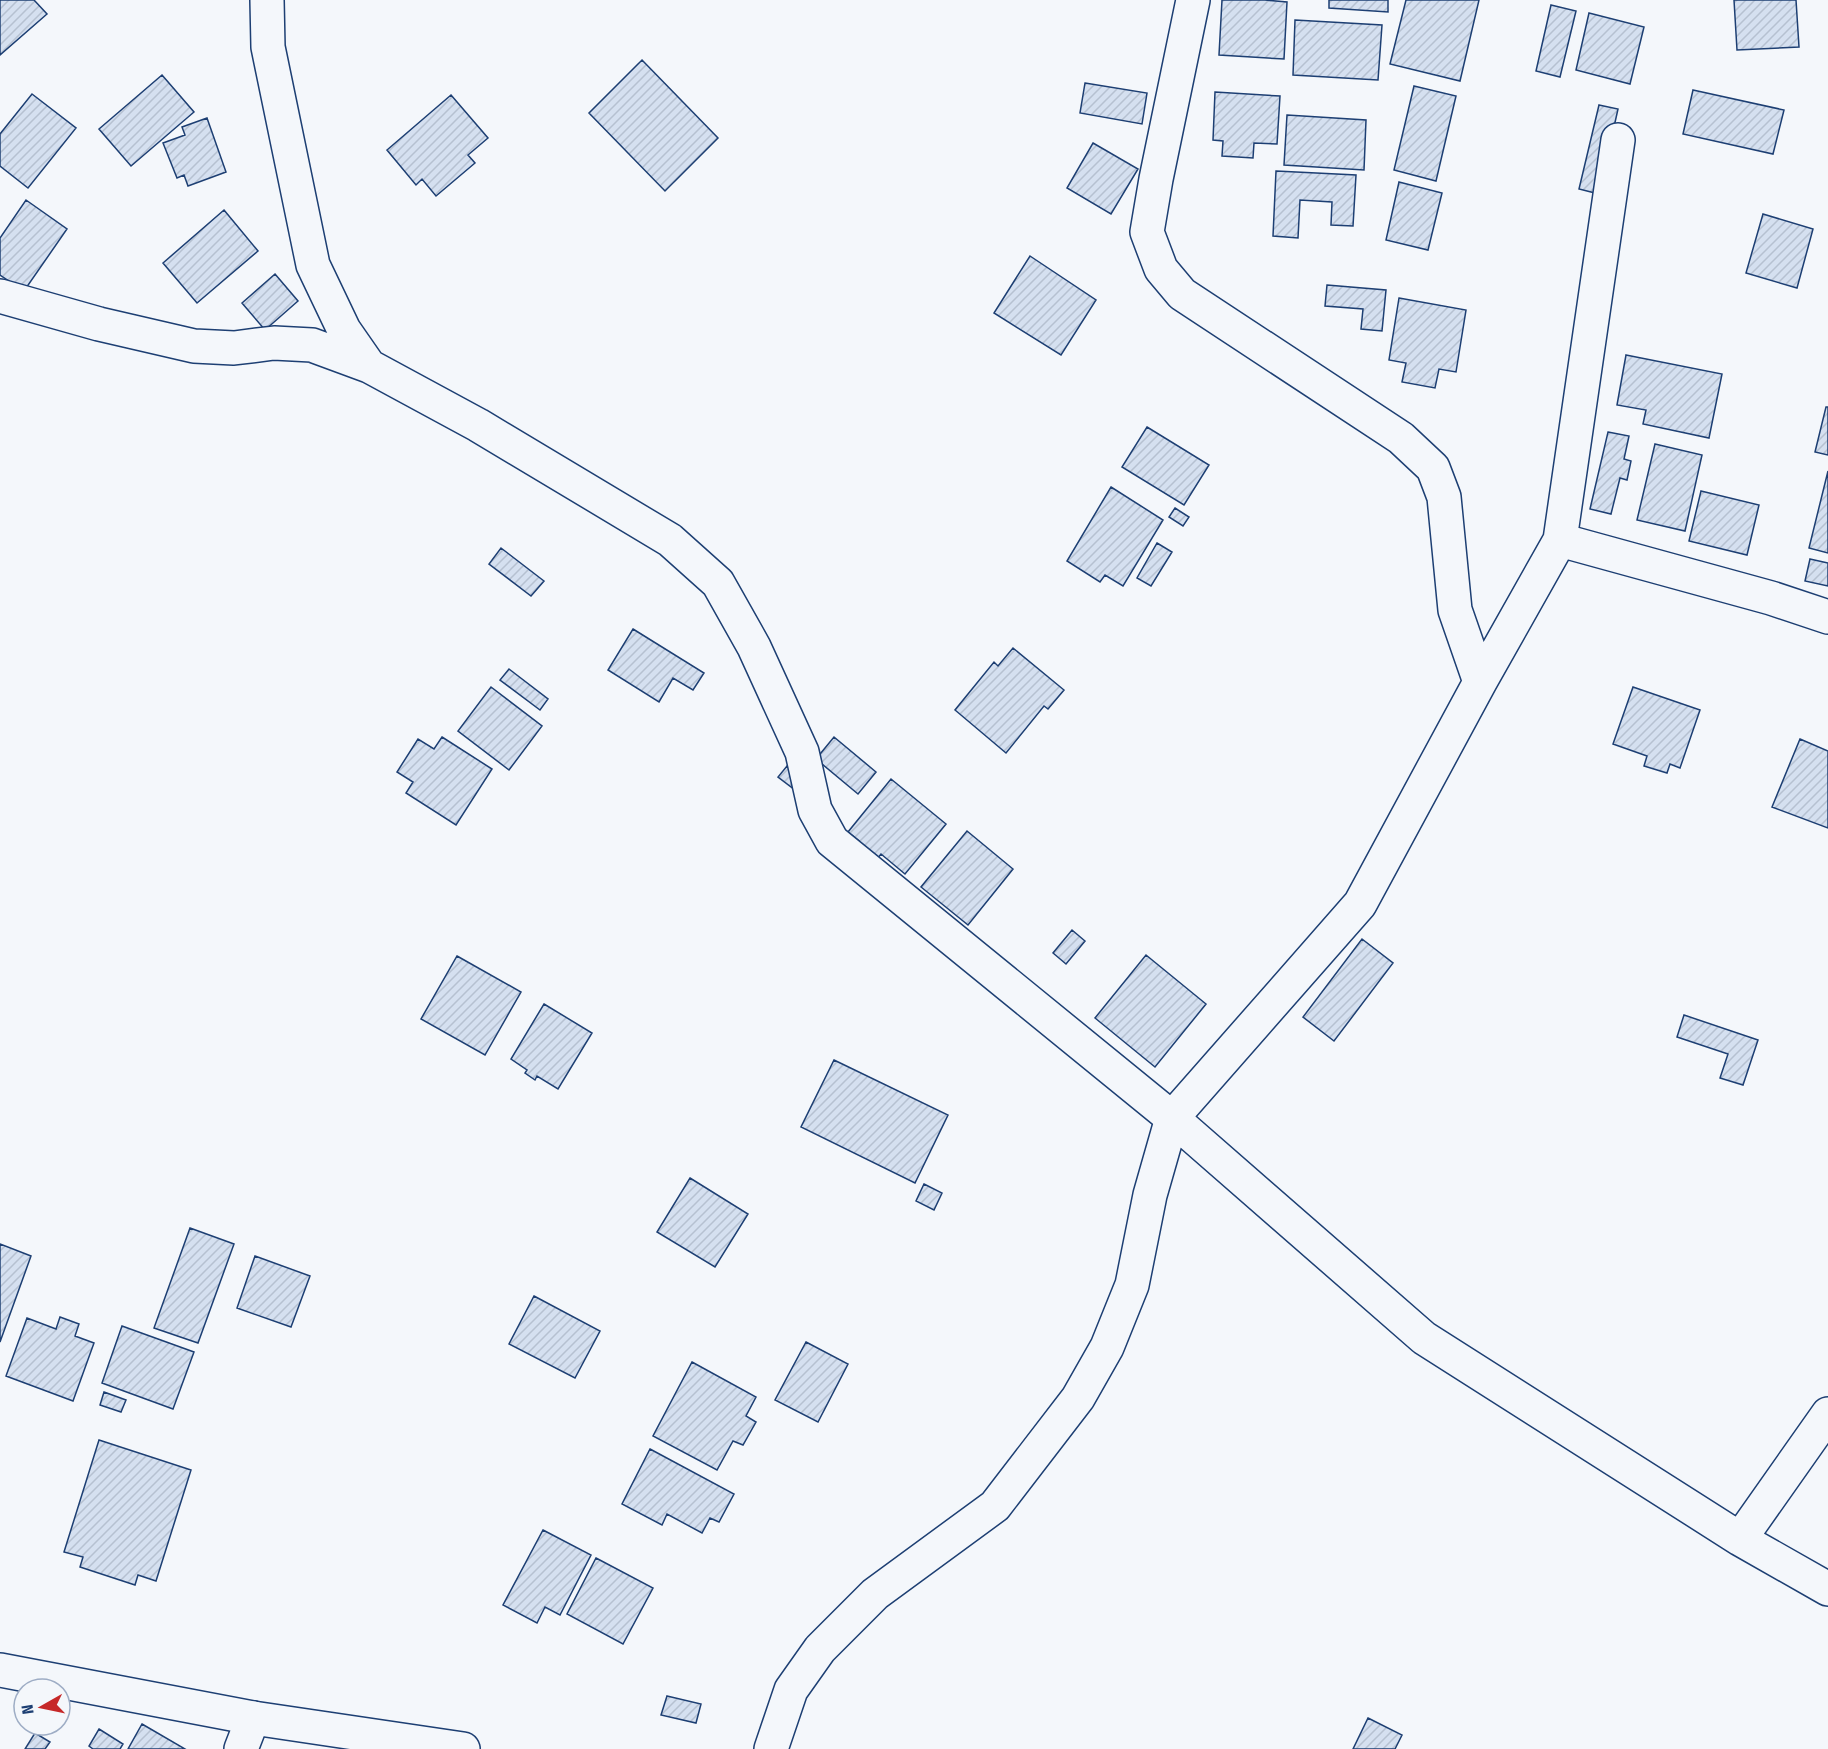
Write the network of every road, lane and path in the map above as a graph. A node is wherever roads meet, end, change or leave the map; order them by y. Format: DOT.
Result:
graph roads {
  1 [pos="267,0"];
  2 [pos="1193,0"];
  3 [pos="1618,140"];
  4 [pos="0,296"];
  5 [pos="369,366"];
  6 [pos="1560,540"];
  7 [pos="1828,617"];
  8 [pos="1480,682"];
  9 [pos="1172,1118"];
  10 [pos="1828,1414"];
  11 [pos="1740,1539"];
  12 [pos="1828,1589"];
  13 [pos="0,1670"];
  14 [pos="253,1718"];
  15 [pos="241,1749"];
  16 [pos="463,1749"];
  17 [pos="771,1749"];
  1 -- 5 [label="street"];
  2 -- 8 [label="street"];
  3 -- 6 [label="street"];
  4 -- 5 [label="street"];
  5 -- 9 [label="street"];
  6 -- 7 [label="street"];
  6 -- 8 [label="street"];
  8 -- 9 [label="street"];
  9 -- 11 [label="street"];
  9 -- 17 [label="street"];
  10 -- 11 [label="street"];
  11 -- 12 [label="street"];
  13 -- 14 [label="street"];
  14 -- 15 [label="street"];
  14 -- 16 [label="street"];
}
